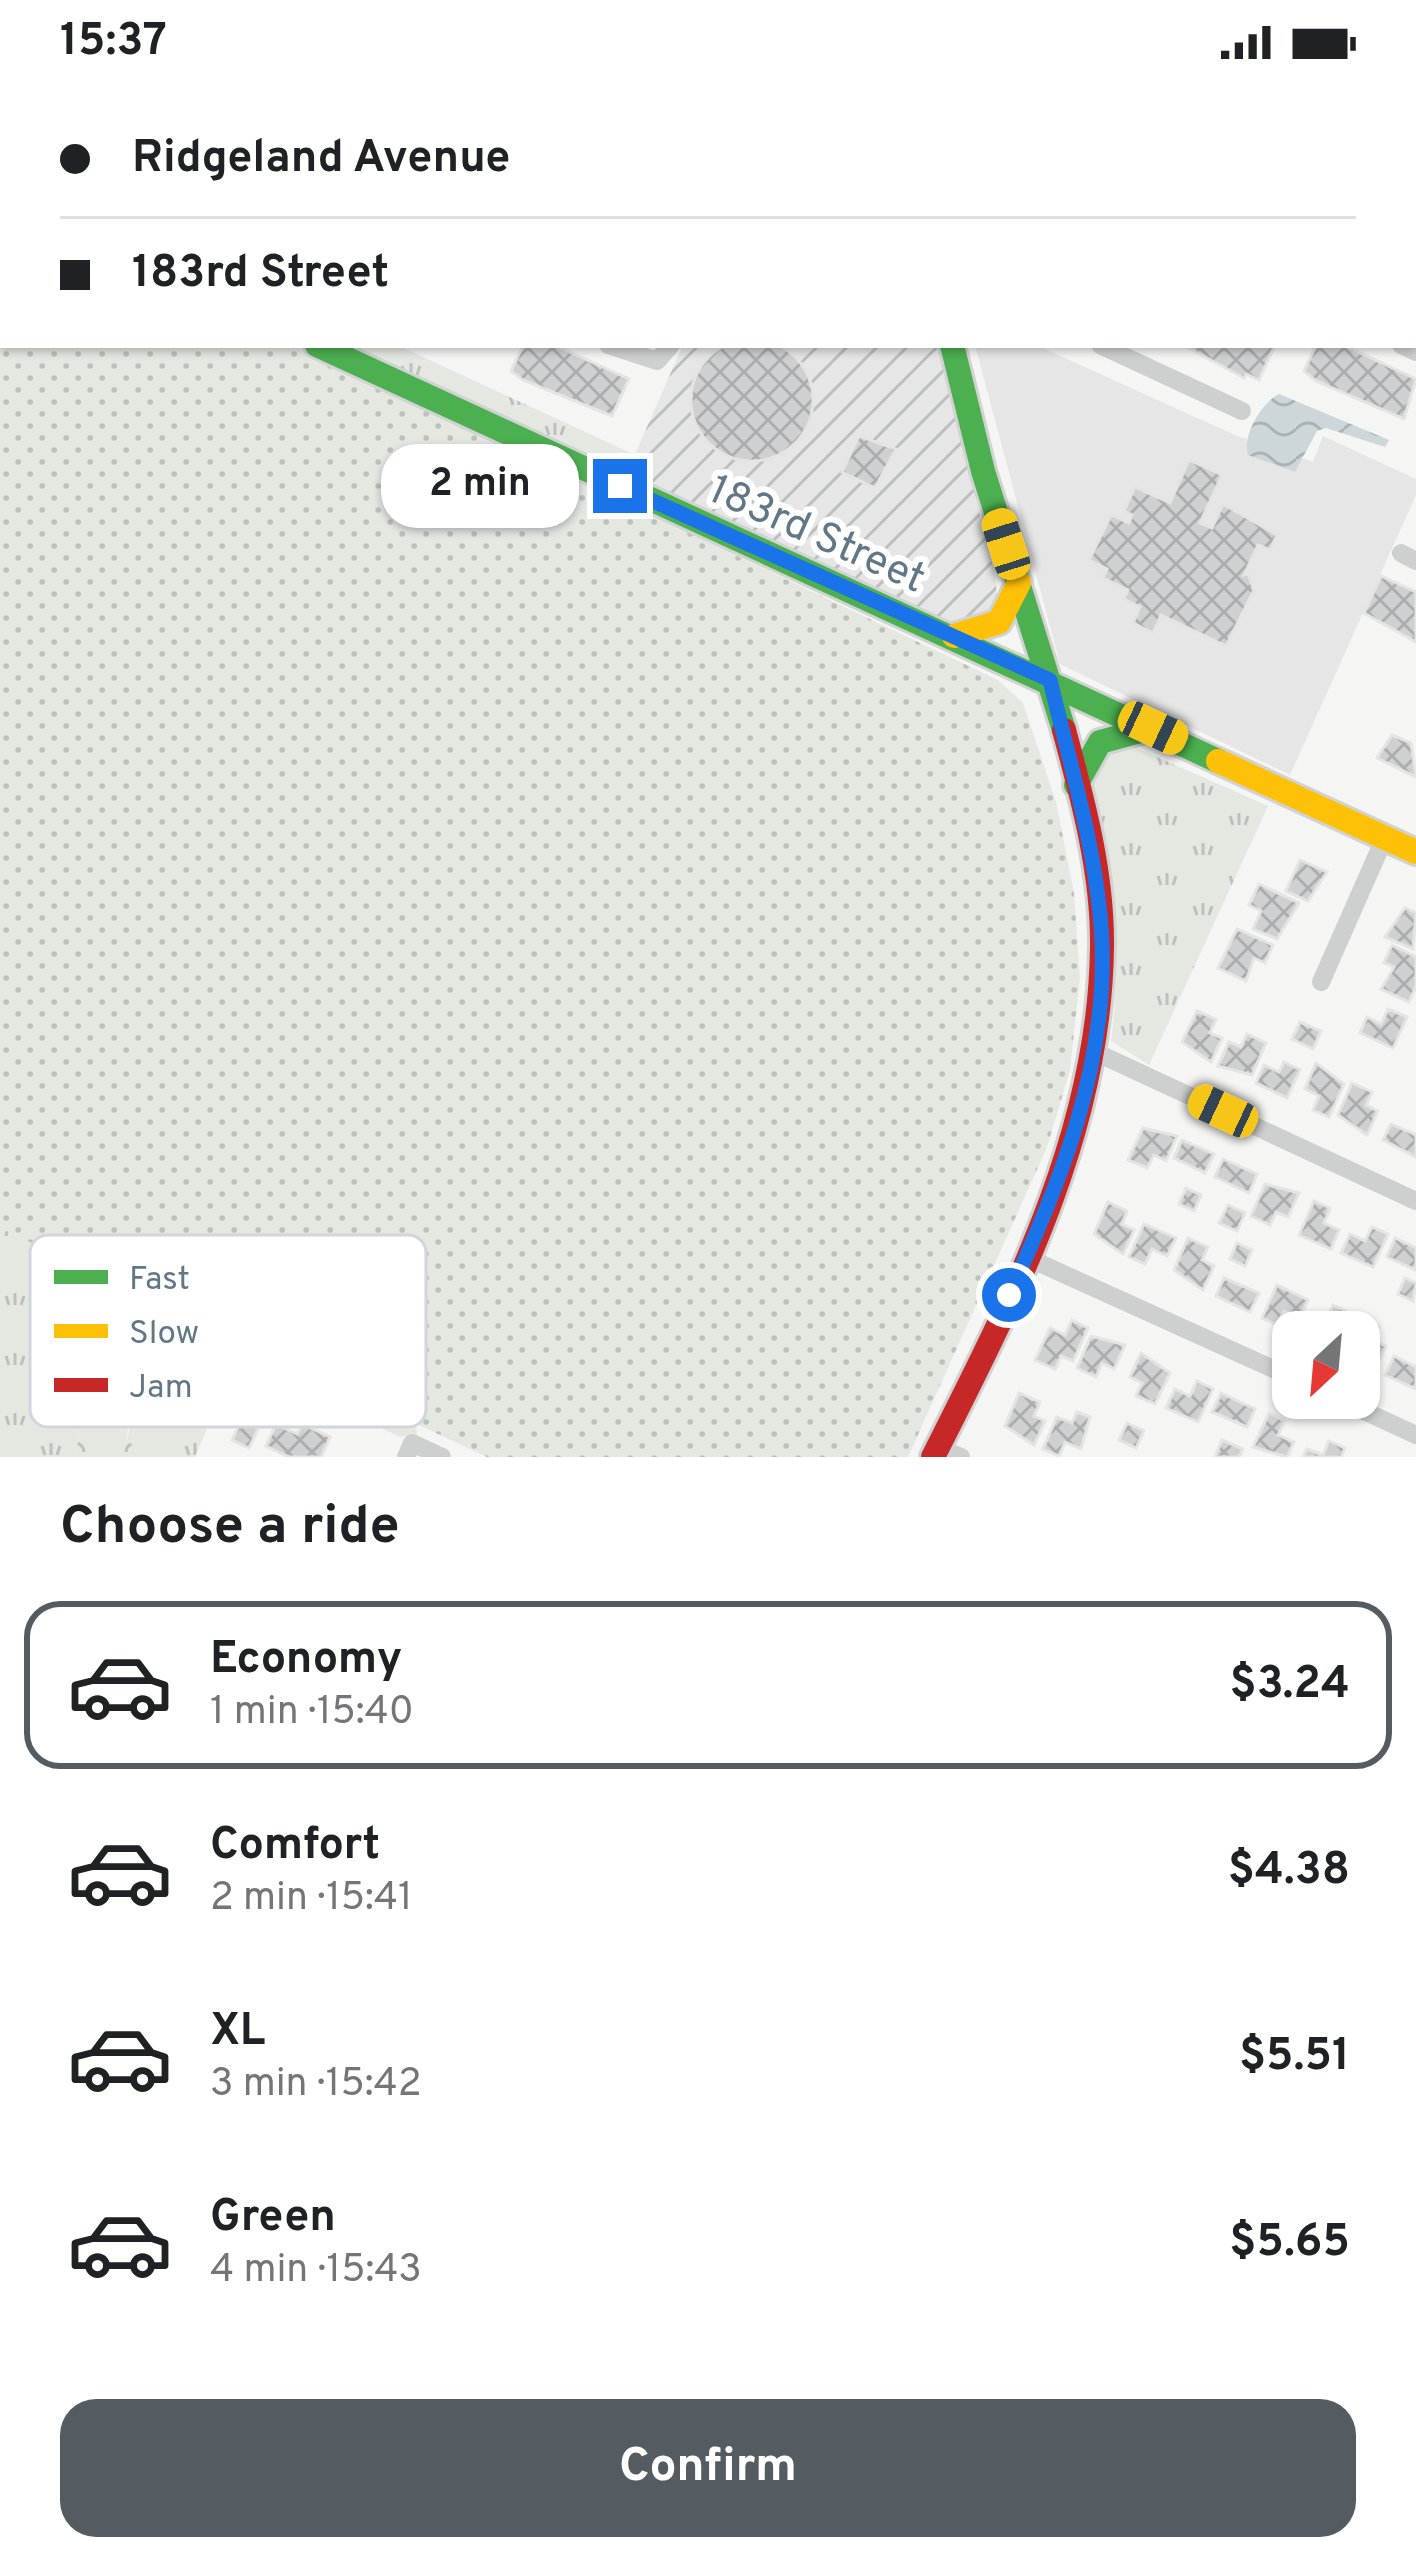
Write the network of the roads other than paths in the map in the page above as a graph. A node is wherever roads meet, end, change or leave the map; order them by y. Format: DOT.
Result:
graph roads {
  1 [pos="324,348"];
  2 [pos="617,348"];
  3 [pos="668,348"];
  4 [pos="953,348"];
  5 [pos="1106,348"];
  6 [pos="1242,411"];
  7 [pos="1018,584"];
  8 [pos="954,636"];
  9 [pos="1050,680"];
  10 [pos="1153,728"];
  11 [pos="1075,788"];
  12 [pos="1385,837"];
  13 [pos="1416,852"];
  14 [pos="1321,982"];
  15 [pos="1095,1052"];
  16 [pos="1416,1201"];
  17 [pos="1026,1257"];
  18 [pos="1272,1368"];
  19 [pos="1380,1418"];
  20 [pos="1416,1435"];
  21 [pos="409,1450"];
  22 [pos="944,1454"];
  23 [pos="442,1457"];
  1 -- 8 [label="street, 183rd Street"];
  2 -- 3 [label="street"];
  4 -- 7 [label="street"];
  5 -- 6 [label="street"];
  7 -- 8 [label="street"];
  7 -- 9 [label="street"];
  8 -- 9 [label="street, 183rd Street"];
  9 -- 10 [label="street, 183rd Street"];
  9 -- 11 [label="street"];
  10 -- 11 [label="street"];
  10 -- 12 [label="street, 183rd Street"];
  11 -- 15 [label="street"];
  12 -- 13 [label="street, 183rd Street"];
  12 -- 14 [label="street"];
  15 -- 16 [label="street"];
  15 -- 17 [label="street"];
  17 -- 18 [label="street"];
  17 -- 22 [label="street"];
  19 -- 20 [label="street"];
  21 -- 23 [label="street"];
}
